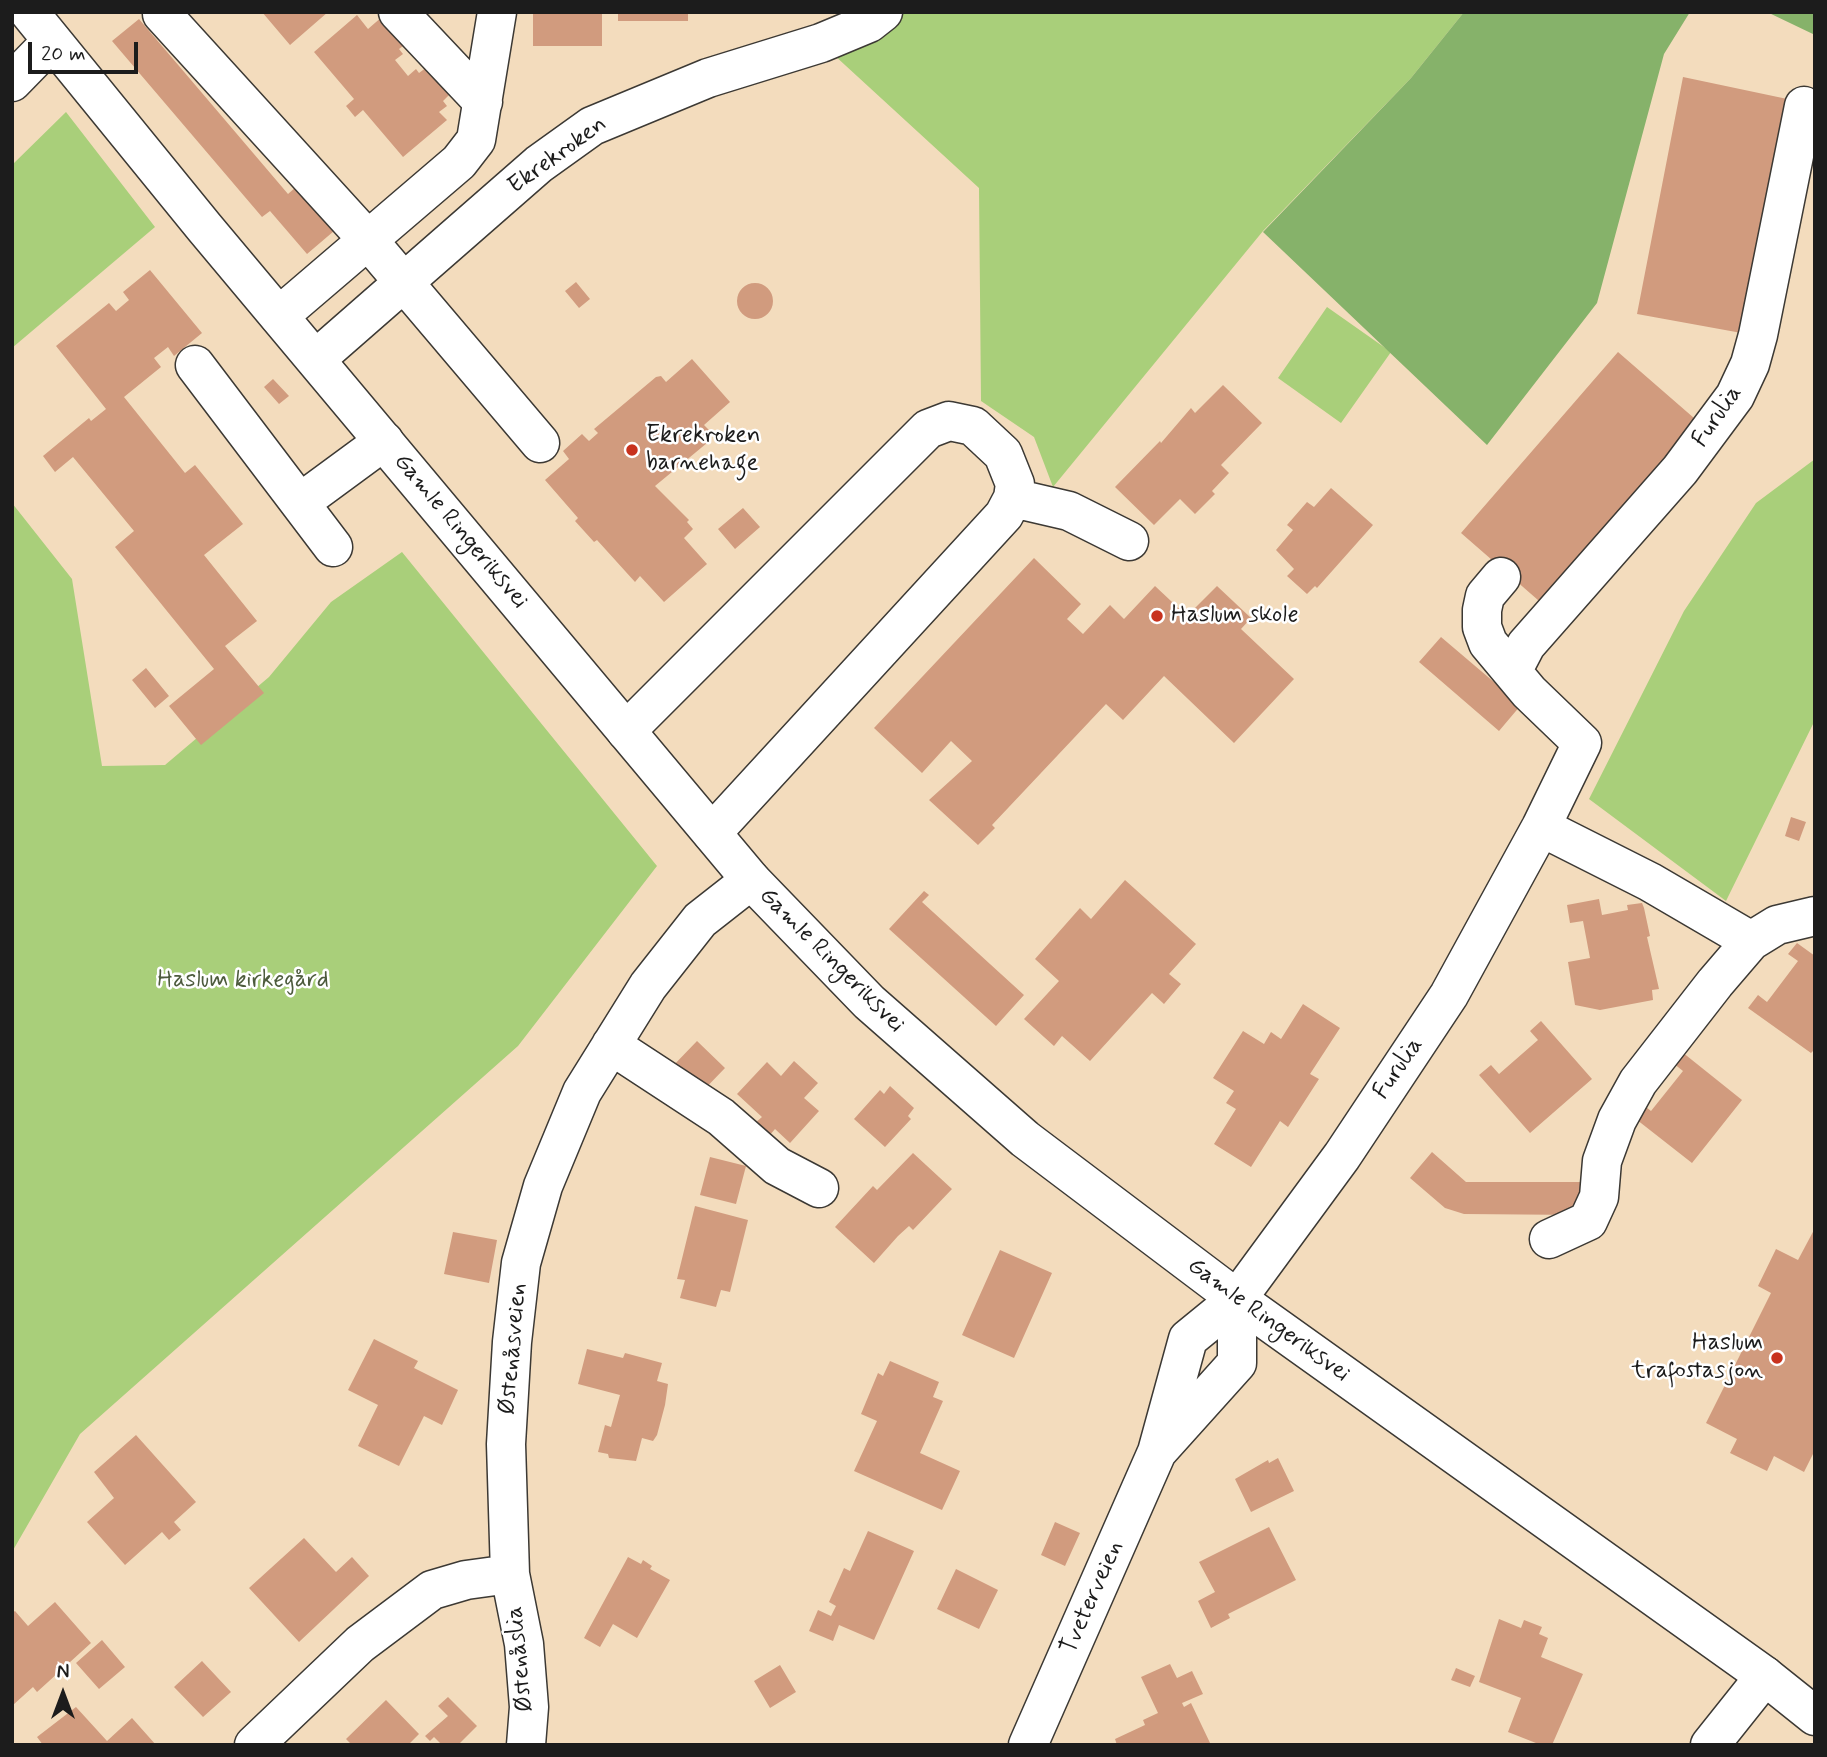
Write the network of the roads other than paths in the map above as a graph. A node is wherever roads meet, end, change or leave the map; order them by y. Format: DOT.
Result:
graph roads {
  1 [pos="398,12"];
  2 [pos="497,12"];
  3 [pos="883,12"];
  4 [pos="162,14"];
  5 [pos="41,27"];
  6 [pos="12,82"];
  7 [pos="483,102"];
  8 [pos="1804,106"];
  9 [pos="367,239"];
  10 [pos="404,283"];
  11 [pos="279,316"];
  12 [pos="316,359"];
  13 [pos="195,365"];
  14 [pos="384,441"];
  15 [pos="540,443"];
  16 [pos="1013,498"];
  17 [pos="302,502"];
  18 [pos="1129,541"];
  19 [pos="333,547"];
  20 [pos="1501,577"];
  21 [pos="1513,670"];
  22 [pos="626,731"];
  23 [pos="1541,827"];
  24 [pos="712,833"];
  25 [pos="751,880"];
  26 [pos="1815,915"];
  27 [pos="1751,942"];
  28 [pos="611,1045"];
  29 [pos="820,1188"];
  30 [pos="1549,1239"];
  31 [pos="1237,1299"];
  32 [pos="510,1574"];
  33 [pos="1765,1676"];
  34 [pos="1815,1716"];
  35 [pos="254,1745"];
  36 [pos="526,1745"];
  37 [pos="1028,1745"];
  38 [pos="1710,1745"];
  1 -- 7 [label="street"];
  2 -- 7 [label="street"];
  3 -- 10 [label="street, Ekrekroken"];
  4 -- 9 [label="street"];
  5 -- 6 [label="street"];
  5 -- 11 [label="street, Gamle Ringeriksvei"];
  7 -- 9 [label="street"];
  8 -- 21 [label="street, Furulia"];
  9 -- 10 [label="street"];
  9 -- 11 [label="street"];
  10 -- 12 [label="street, Ekrekroken"];
  10 -- 15 [label="street"];
  11 -- 12 [label="street, Gamle Ringeriksvei"];
  12 -- 14 [label="street, Gamle Ringeriksvei"];
  13 -- 17 [label="street"];
  14 -- 17 [label="street"];
  14 -- 22 [label="street, Gamle Ringeriksvei"];
  16 -- 18 [label="street"];
  16 -- 22 [label="street"];
  16 -- 24 [label="street"];
  17 -- 19 [label="street"];
  20 -- 21 [label="street, Furulia"];
  21 -- 23 [label="street, Furulia"];
  22 -- 24 [label="street, Gamle Ringeriksvei"];
  23 -- 27 [label="street"];
  23 -- 31 [label="street, Furulia"];
  24 -- 25 [label="street, Gamle Ringeriksvei"];
  25 -- 28 [label="street, Østenåsveien"];
  25 -- 31 [label="street, Gamle Ringeriksvei"];
  26 -- 27 [label="street"];
  27 -- 30 [label="street"];
  28 -- 29 [label="street"];
  28 -- 32 [label="street, Østenåsveien"];
  31 -- 33 [label="street, Gamle Ringeriksvei"];
  31 -- 37 [label="street, Tveterveien"];
  32 -- 35 [label="street"];
  32 -- 36 [label="street, Østenåslia"];
  33 -- 34 [label="street, Gamle Ringeriksvei"];
  33 -- 38 [label="street"];
}
